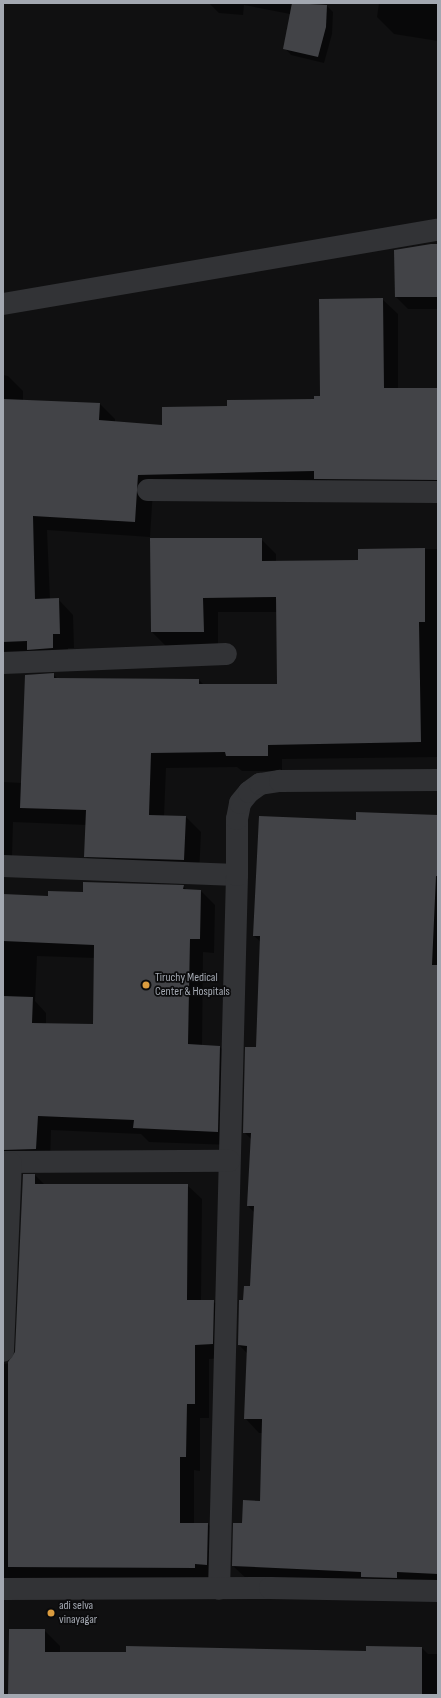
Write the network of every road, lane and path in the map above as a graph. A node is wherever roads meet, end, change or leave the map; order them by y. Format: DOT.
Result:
graph roads {
  1 [pos="438,230"];
  2 [pos="3,304"];
  3 [pos="148,490"];
  4 [pos="438,492"];
  5 [pos="226,654"];
  6 [pos="3,663"];
  7 [pos="438,780"];
  8 [pos="3,866"];
  9 [pos="237,875"];
  10 [pos="229,1160"];
  11 [pos="7,1163"];
  12 [pos="3,1351"];
  13 [pos="3,1589"];
  14 [pos="219,1589"];
  15 [pos="438,1591"];
  1 -- 2 [label="street"];
  3 -- 4 [label="street"];
  5 -- 6 [label="street"];
  7 -- 9 [label="street"];
  8 -- 9 [label="street"];
  9 -- 10 [label="street"];
  10 -- 11 [label="street"];
  10 -- 14 [label="street"];
  11 -- 12 [label="street"];
  13 -- 14 [label="street"];
  14 -- 15 [label="street"];
}
